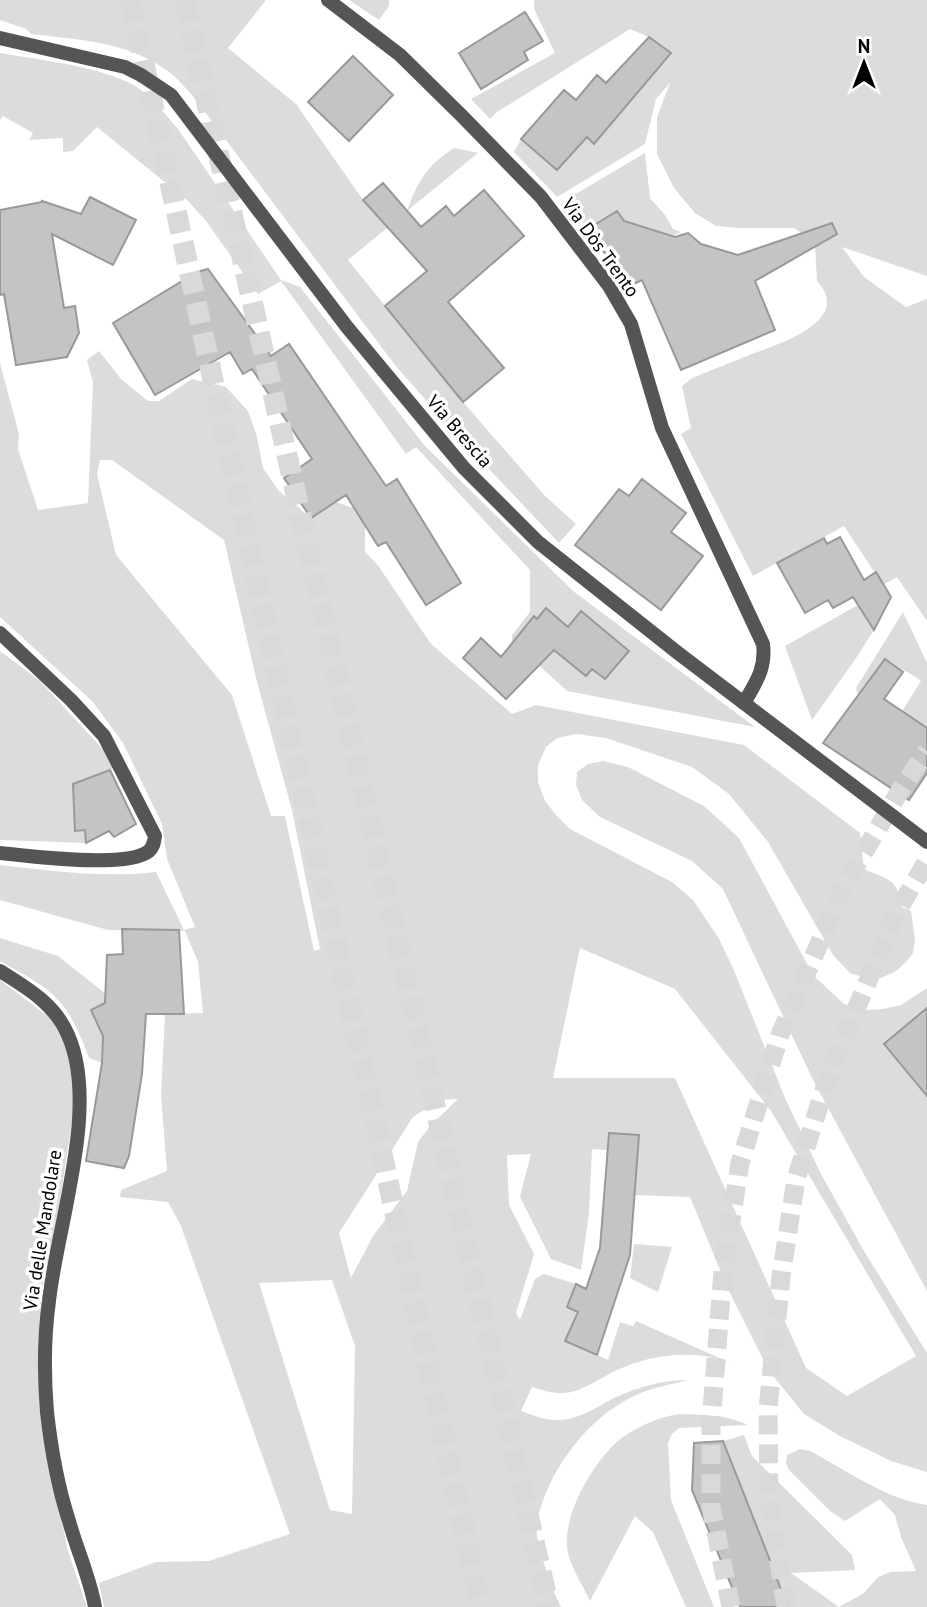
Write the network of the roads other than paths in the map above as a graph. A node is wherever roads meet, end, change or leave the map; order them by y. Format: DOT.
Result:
graph roads {
  1 [pos="328,0"];
  2 [pos="0,38"];
  3 [pos="0,633"];
  4 [pos="744,703"];
  5 [pos="927,842"];
  6 [pos="0,853"];
  7 [pos="0,971"];
  8 [pos="95,1607"];
  1 -- 4 [label="street, Via Dòs Trento"];
  2 -- 4 [label="street, Via Brescia"];
  3 -- 6 [label="street"];
  4 -- 5 [label="street, Via Brescia"];
  7 -- 8 [label="street, Via delle Mandolare"];
}
